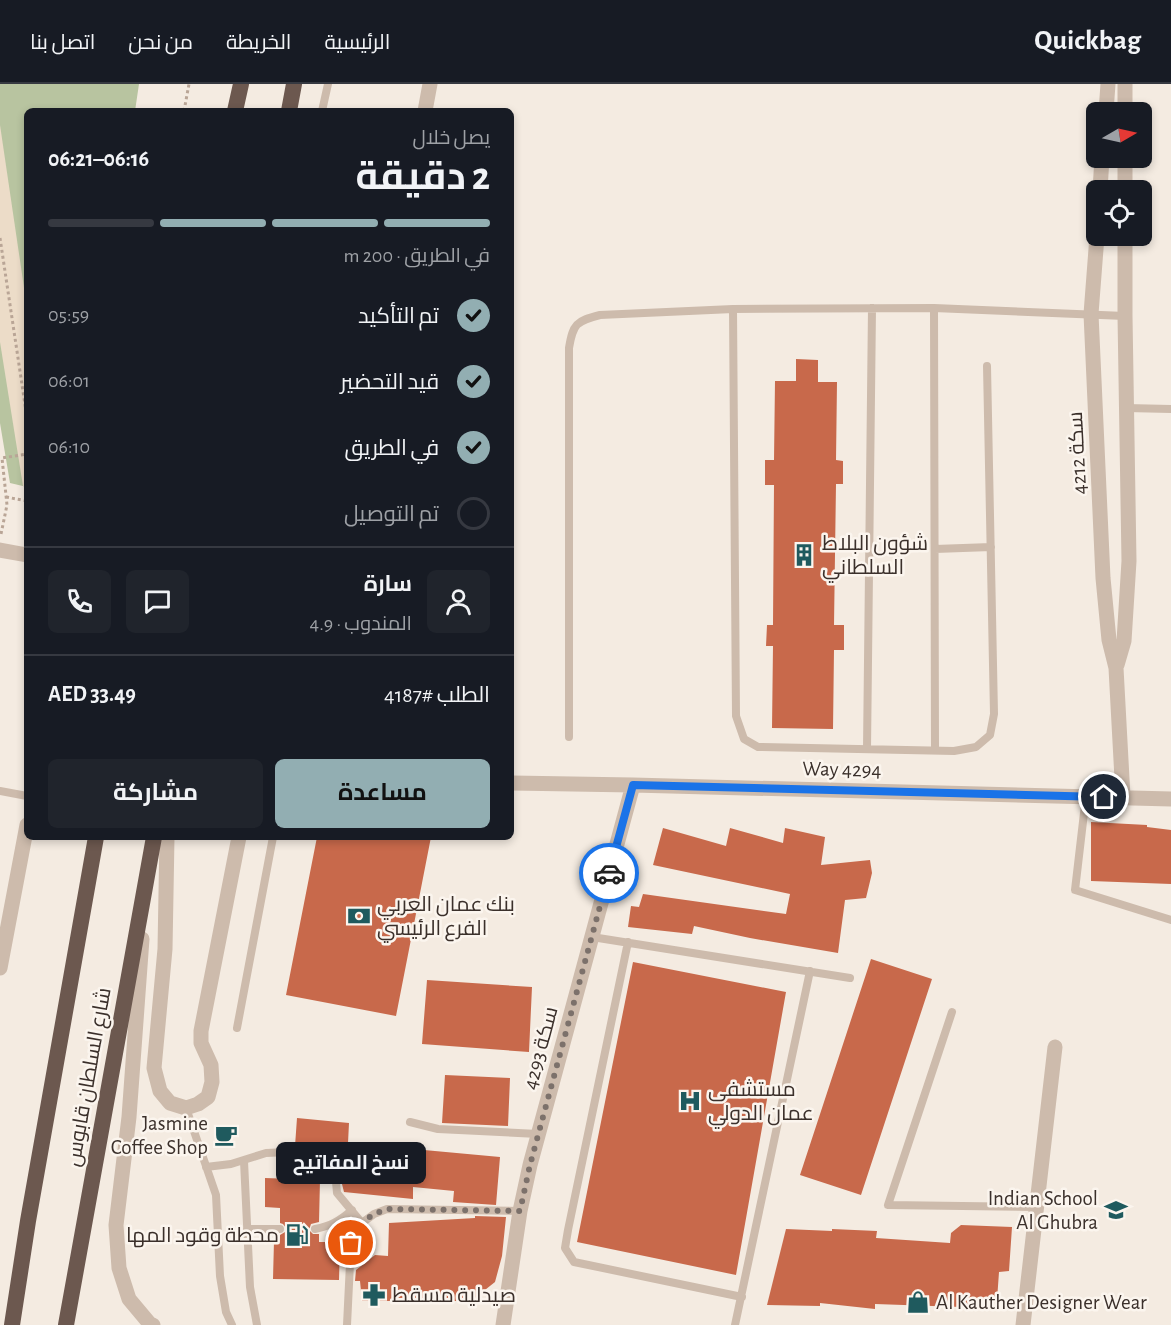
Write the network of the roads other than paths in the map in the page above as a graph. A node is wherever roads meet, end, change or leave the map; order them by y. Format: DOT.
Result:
graph roads {
  1 [pos="241,84"];
  2 [pos="294,84"];
  3 [pos="328,84"];
  4 [pos="430,84"];
  5 [pos="1108,84"];
  6 [pos="1125,84"];
  7 [pos="1107,102"];
  8 [pos="1125,102"];
  9 [pos="236,108"];
  10 [pos="290,108"];
  11 [pos="323,108"];
  12 [pos="426,108"];
  13 [pos="1096,246"];
  14 [pos="1125,246"];
  15 [pos="872,308"];
  16 [pos="934,308"];
  17 [pos="733,309"];
  18 [pos="1091,314"];
  19 [pos="1125,316"];
  20 [pos="987,366"];
  21 [pos="1126,408"];
  22 [pos="1171,409"];
  23 [pos="991,547"];
  24 [pos="934,549"];
  25 [pos="0,550"];
  26 [pos="23,556"];
  27 [pos="1103,578"];
  28 [pos="1127,590"];
  29 [pos="1116,668"];
  30 [pos="569,737"];
  31 [pos="867,749"];
  32 [pos="935,750"];
  33 [pos="514,783"];
  34 [pos="633,785"];
  35 [pos="0,791"];
  36 [pos="24,795"];
  37 [pos="1086,796"];
  38 [pos="1123,797"];
  39 [pos="1171,798"];
  40 [pos="24,840"];
  41 [pos="95,840"];
  42 [pos="153,840"];
  43 [pos="166,840"];
  44 [pos="238,840"];
  45 [pos="272,840"];
  46 [pos="147,876"];
  47 [pos="1171,920"];
  48 [pos="592,937"];
  49 [pos="628,942"];
  50 [pos="0,968"];
  51 [pos="810,972"];
  52 [pos="850,978"];
  53 [pos="952,1012"];
  54 [pos="237,1028"];
  55 [pos="1055,1047"];
  56 [pos="186,1108"];
  57 [pos="410,1122"];
  58 [pos="538,1134"];
  59 [pos="244,1161"];
  60 [pos="206,1167"];
  61 [pos="1037,1207"];
  62 [pos="352,1210"];
  63 [pos="520,1211"];
  64 [pos="28,1221"];
  65 [pos="362,1223"];
  66 [pos="315,1228"];
  67 [pos="247,1229"];
  68 [pos="280,1229"];
  69 [pos="742,1298"];
  70 [pos="3,1325"];
  71 [pos="12,1325"];
  72 [pos="66,1325"];
  73 [pos="153,1325"];
  74 [pos="232,1325"];
  75 [pos="257,1325"];
  76 [pos="346,1325"];
  77 [pos="503,1325"];
  78 [pos="735,1325"];
  79 [pos="1023,1325"];
  1 -- 9 [label="highway"];
  2 -- 10 [label="highway"];
  3 -- 11 [label="lane"];
  4 -- 12 [label="street"];
  5 -- 7 [label="street"];
  6 -- 8 [label="street"];
  13 -- 18 [label="street, سكة 4212"];
  14 -- 19 [label="street, سكة 4212"];
  15 -- 16 [label="lane"];
  15 -- 17 [label="lane"];
  15 -- 31 [label="lane"];
  16 -- 18 [label="lane"];
  16 -- 24 [label="lane"];
  17 -- 30 [label="lane"];
  17 -- 31 [label="lane"];
  18 -- 19 [label="lane"];
  18 -- 27 [label="street, سكة 4212"];
  19 -- 21 [label="street, سكة 4212"];
  20 -- 23 [label="lane"];
  21 -- 22 [label="lane"];
  21 -- 28 [label="street, سكة 4212"];
  23 -- 24 [label="lane"];
  23 -- 32 [label="lane"];
  24 -- 32 [label="lane"];
  25 -- 26 [label="street"];
  27 -- 28 [label="street"];
  27 -- 29 [label="street, سكة 4212"];
  28 -- 29 [label="street, سكة 4212"];
  29 -- 38 [label="street, سكة 4212"];
  31 -- 32 [label="lane"];
  33 -- 34 [label="street, Way 4294"];
  34 -- 37 [label="street, Way 4294"];
  34 -- 48 [label="street, سكة 4293"];
  35 -- 36 [label="lane"];
  37 -- 38 [label="street, Way 4294"];
  37 -- 47 [label="lane"];
  38 -- 39 [label="street, Way 4294"];
  40 -- 50 [label="street"];
  41 -- 64 [label="highway, شارع السلطان قابوس"];
  42 -- 46 [label="highway, شارع السلطان قابوس"];
  43 -- 56 [label="street"];
  44 -- 56 [label="street"];
  45 -- 54 [label="lane"];
  46 -- 72 [label="highway, شارع السلطان قابوس"];
  46 -- 73 [label="street"];
  48 -- 49 [label="lane"];
  48 -- 58 [label="street, سكة 4293"];
  49 -- 51 [label="lane"];
  49 -- 69 [label="lane"];
  51 -- 52 [label="lane"];
  51 -- 69 [label="lane"];
  53 -- 61 [label="lane"];
  55 -- 61 [label="street"];
  56 -- 60 [label="lane"];
  57 -- 58 [label="lane"];
  58 -- 63 [label="street, سكة 4293"];
  59 -- 60 [label="lane"];
  59 -- 62 [label="lane"];
  59 -- 67 [label="lane"];
  60 -- 74 [label="lane"];
  61 -- 79 [label="street"];
  62 -- 65 [label="lane"];
  62 -- 66 [label="lane"];
  63 -- 65 [label="lane"];
  63 -- 77 [label="street, سكة 4293"];
  64 -- 70 [label="highway"];
  64 -- 71 [label="highway, شارع السلطان قابوس"];
  65 -- 76 [label="lane"];
  67 -- 68 [label="lane"];
  67 -- 75 [label="lane"];
  69 -- 78 [label="lane"];
}
